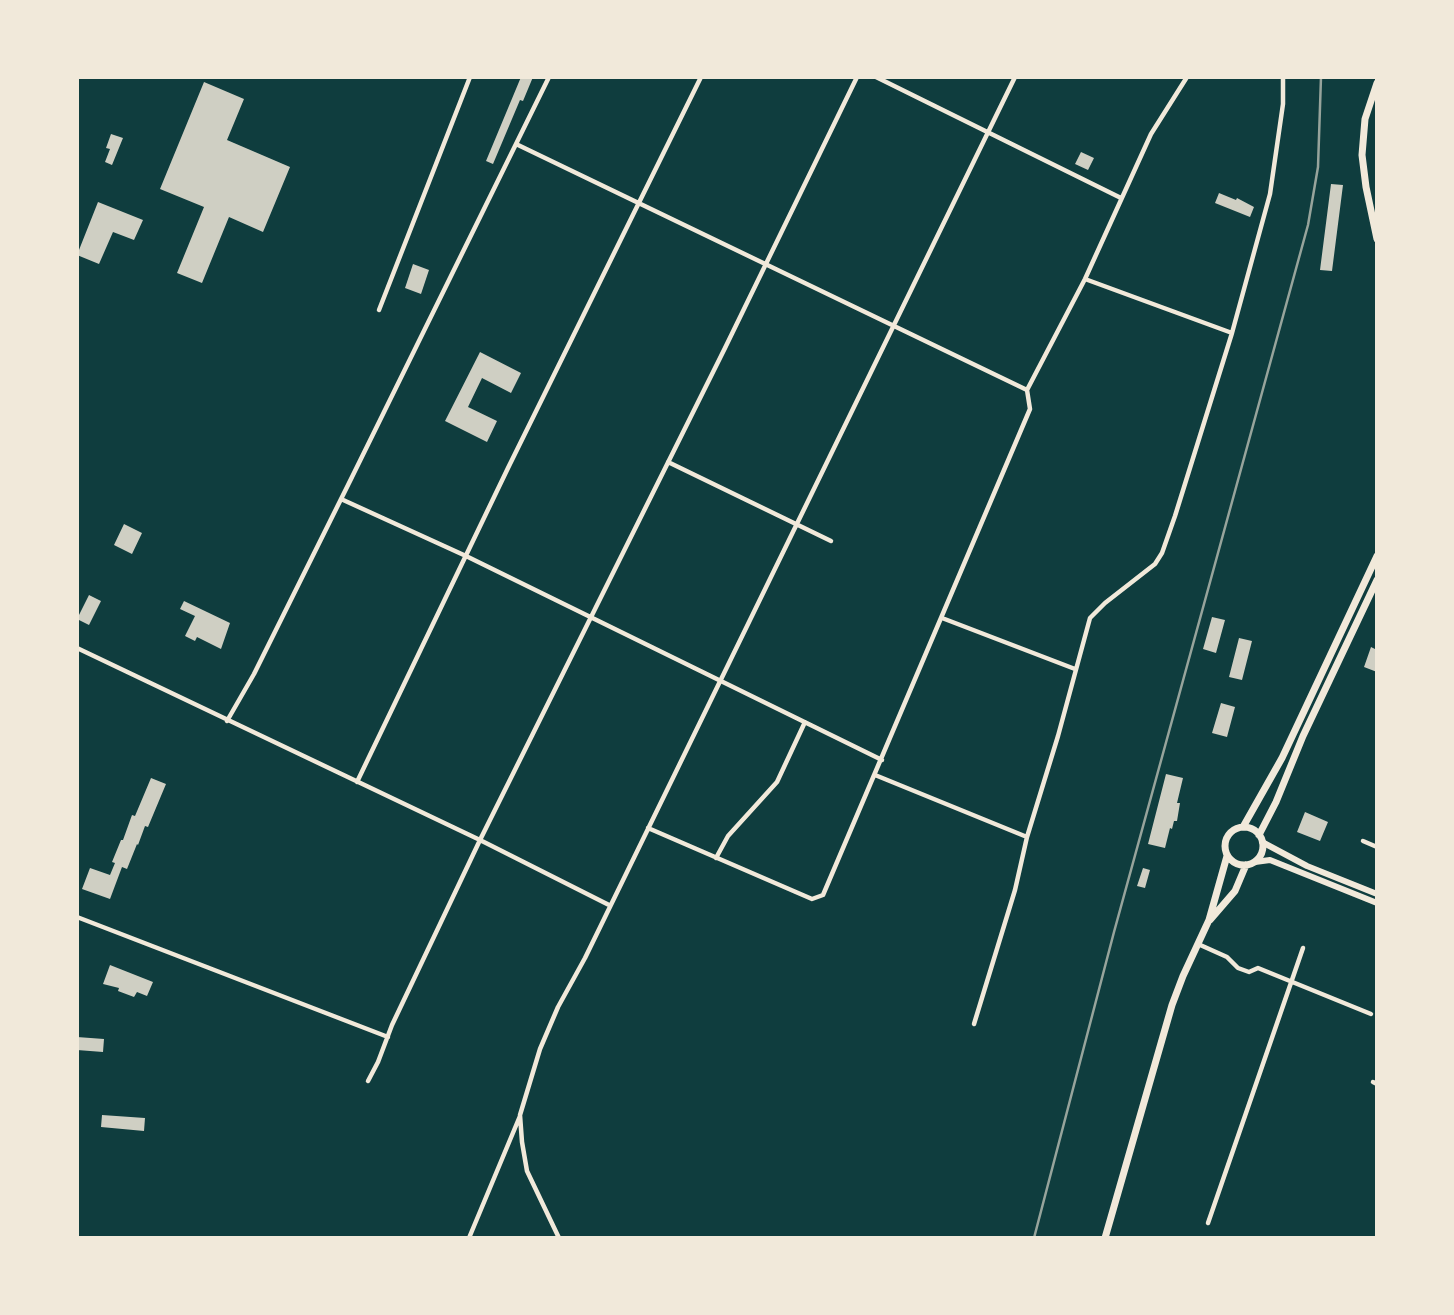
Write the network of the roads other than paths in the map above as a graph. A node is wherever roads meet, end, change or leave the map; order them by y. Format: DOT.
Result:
graph roads {
  1 [pos="470,77"];
  2 [pos="549,77"];
  3 [pos="701,77"];
  4 [pos="857,77"];
  5 [pos="876,77"];
  6 [pos="1015,77"];
  7 [pos="1187,77"];
  8 [pos="1283,77"];
  9 [pos="1377,83"];
  10 [pos="988,131"];
  11 [pos="516,144"];
  12 [pos="1121,198"];
  13 [pos="638,204"];
  14 [pos="1376,231"];
  15 [pos="1377,239"];
  16 [pos="765,265"];
  17 [pos="1085,279"];
  18 [pos="379,310"];
  19 [pos="893,328"];
  20 [pos="1232,333"];
  21 [pos="1027,390"];
  22 [pos="668,462"];
  23 [pos="341,499"];
  24 [pos="797,525"];
  25 [pos="831,541"];
  26 [pos="466,556"];
  27 [pos="1377,556"];
  28 [pos="1377,580"];
  29 [pos="592,618"];
  30 [pos="942,618"];
  31 [pos="77,648"];
  32 [pos="1075,669"];
  33 [pos="721,681"];
  34 [pos="227,721"];
  35 [pos="805,722"];
  36 [pos="882,760"];
  37 [pos="875,775"];
  38 [pos="357,782"];
  39 [pos="1243,827"];
  40 [pos="648,828"];
  41 [pos="1027,837"];
  42 [pos="1261,839"];
  43 [pos="480,840"];
  44 [pos="1363,841"];
  45 [pos="1377,847"];
  46 [pos="1227,856"];
  47 [pos="716,858"];
  48 [pos="1255,862"];
  49 [pos="1246,865"];
  50 [pos="1377,894"];
  51 [pos="1377,903"];
  52 [pos="609,905"];
  53 [pos="77,917"];
  54 [pos="1209,920"];
  55 [pos="1197,943"];
  56 [pos="1303,948"];
  57 [pos="1291,981"];
  58 [pos="1371,1014"];
  59 [pos="974,1024"];
  60 [pos="388,1037"];
  61 [pos="368,1081"];
  62 [pos="520,1115"];
  63 [pos="1208,1223"];
  64 [pos="469,1238"];
  65 [pos="559,1238"];
  66 [pos="1105,1238"];
  1 -- 18 [label="street"];
  2 -- 11 [label="street"];
  3 -- 13 [label="street"];
  4 -- 16 [label="street"];
  5 -- 10 [label="street"];
  6 -- 10 [label="street"];
  7 -- 12 [label="street"];
  8 -- 20 [label="street"];
  9 -- 14 [label="main road"];
  10 -- 12 [label="street"];
  10 -- 19 [label="street"];
  11 -- 13 [label="street"];
  11 -- 23 [label="street"];
  12 -- 17 [label="street"];
  13 -- 16 [label="street"];
  13 -- 26 [label="street"];
  14 -- 15 [label="main road"];
  16 -- 19 [label="street"];
  16 -- 22 [label="street"];
  17 -- 20 [label="street"];
  17 -- 21 [label="street"];
  19 -- 21 [label="street"];
  19 -- 24 [label="street"];
  20 -- 32 [label="street"];
  21 -- 30 [label="street"];
  22 -- 24 [label="street"];
  22 -- 29 [label="street"];
  23 -- 26 [label="street"];
  23 -- 34 [label="street"];
  24 -- 25 [label="street"];
  24 -- 33 [label="street"];
  26 -- 29 [label="street"];
  26 -- 38 [label="street"];
  27 -- 39 [label="main road"];
  28 -- 42 [label="main road"];
  29 -- 33 [label="street"];
  29 -- 43 [label="street"];
  30 -- 32 [label="street"];
  30 -- 36 [label="street"];
  31 -- 34 [label="street"];
  32 -- 41 [label="street"];
  33 -- 35 [label="street"];
  33 -- 40 [label="street"];
  34 -- 38 [label="street"];
  35 -- 36 [label="street"];
  35 -- 47 [label="street"];
  36 -- 37 [label="street"];
  37 -- 41 [label="street"];
  37 -- 47 [label="street"];
  38 -- 43 [label="street"];
  39 -- 42 [label="main road"];
  39 -- 46 [label="main road"];
  40 -- 47 [label="street"];
  40 -- 52 [label="street"];
  41 -- 59 [label="street"];
  42 -- 48 [label="main road"];
  42 -- 50 [label="main road"];
  43 -- 52 [label="street"];
  43 -- 60 [label="street"];
  44 -- 45 [label="street"];
  46 -- 49 [label="main road"];
  46 -- 54 [label="main road"];
  48 -- 49 [label="main road"];
  48 -- 51 [label="main road"];
  49 -- 54 [label="main road"];
  52 -- 62 [label="street"];
  53 -- 60 [label="street"];
  54 -- 55 [label="main road"];
  55 -- 57 [label="street"];
  55 -- 66 [label="main road"];
  56 -- 57 [label="street"];
  57 -- 58 [label="street"];
  57 -- 63 [label="street"];
  60 -- 61 [label="street"];
  62 -- 64 [label="street"];
  62 -- 65 [label="street"];
}
